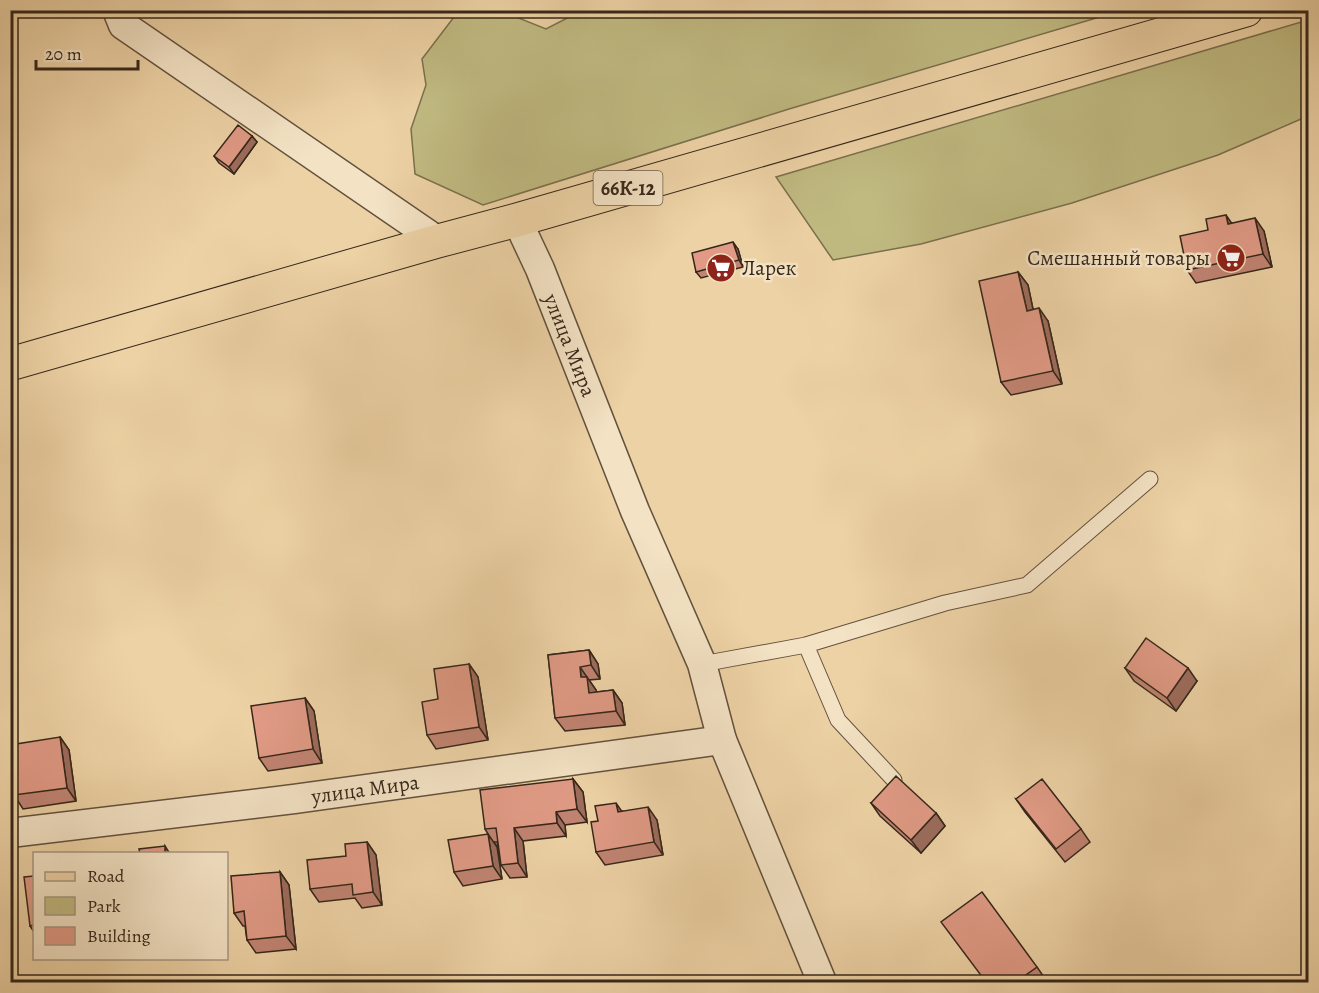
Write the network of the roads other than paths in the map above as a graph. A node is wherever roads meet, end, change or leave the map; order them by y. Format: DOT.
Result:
graph roads {
  1 [pos="117,10"];
  2 [pos="1245,10"];
  3 [pos="517,220"];
  4 [pos="438,241"];
  5 [pos="10,364"];
  6 [pos="1150,478"];
  7 [pos="806,645"];
  8 [pos="702,664"];
  9 [pos="722,740"];
  10 [pos="894,780"];
  11 [pos="10,833"];
  12 [pos="822,982"];
  1 -- 4 [label="street"];
  2 -- 3 [label="main road, 66К-12"];
  3 -- 4 [label="main road, 66К-12"];
  3 -- 8 [label="street, улица Мира"];
  4 -- 5 [label="main road, 66К-12"];
  6 -- 7 [label="lane"];
  7 -- 8 [label="lane"];
  7 -- 10 [label="lane"];
  8 -- 9 [label="street, улица Мира"];
  9 -- 11 [label="street, улица Мира"];
  9 -- 12 [label="street, улица Мира"];
}
